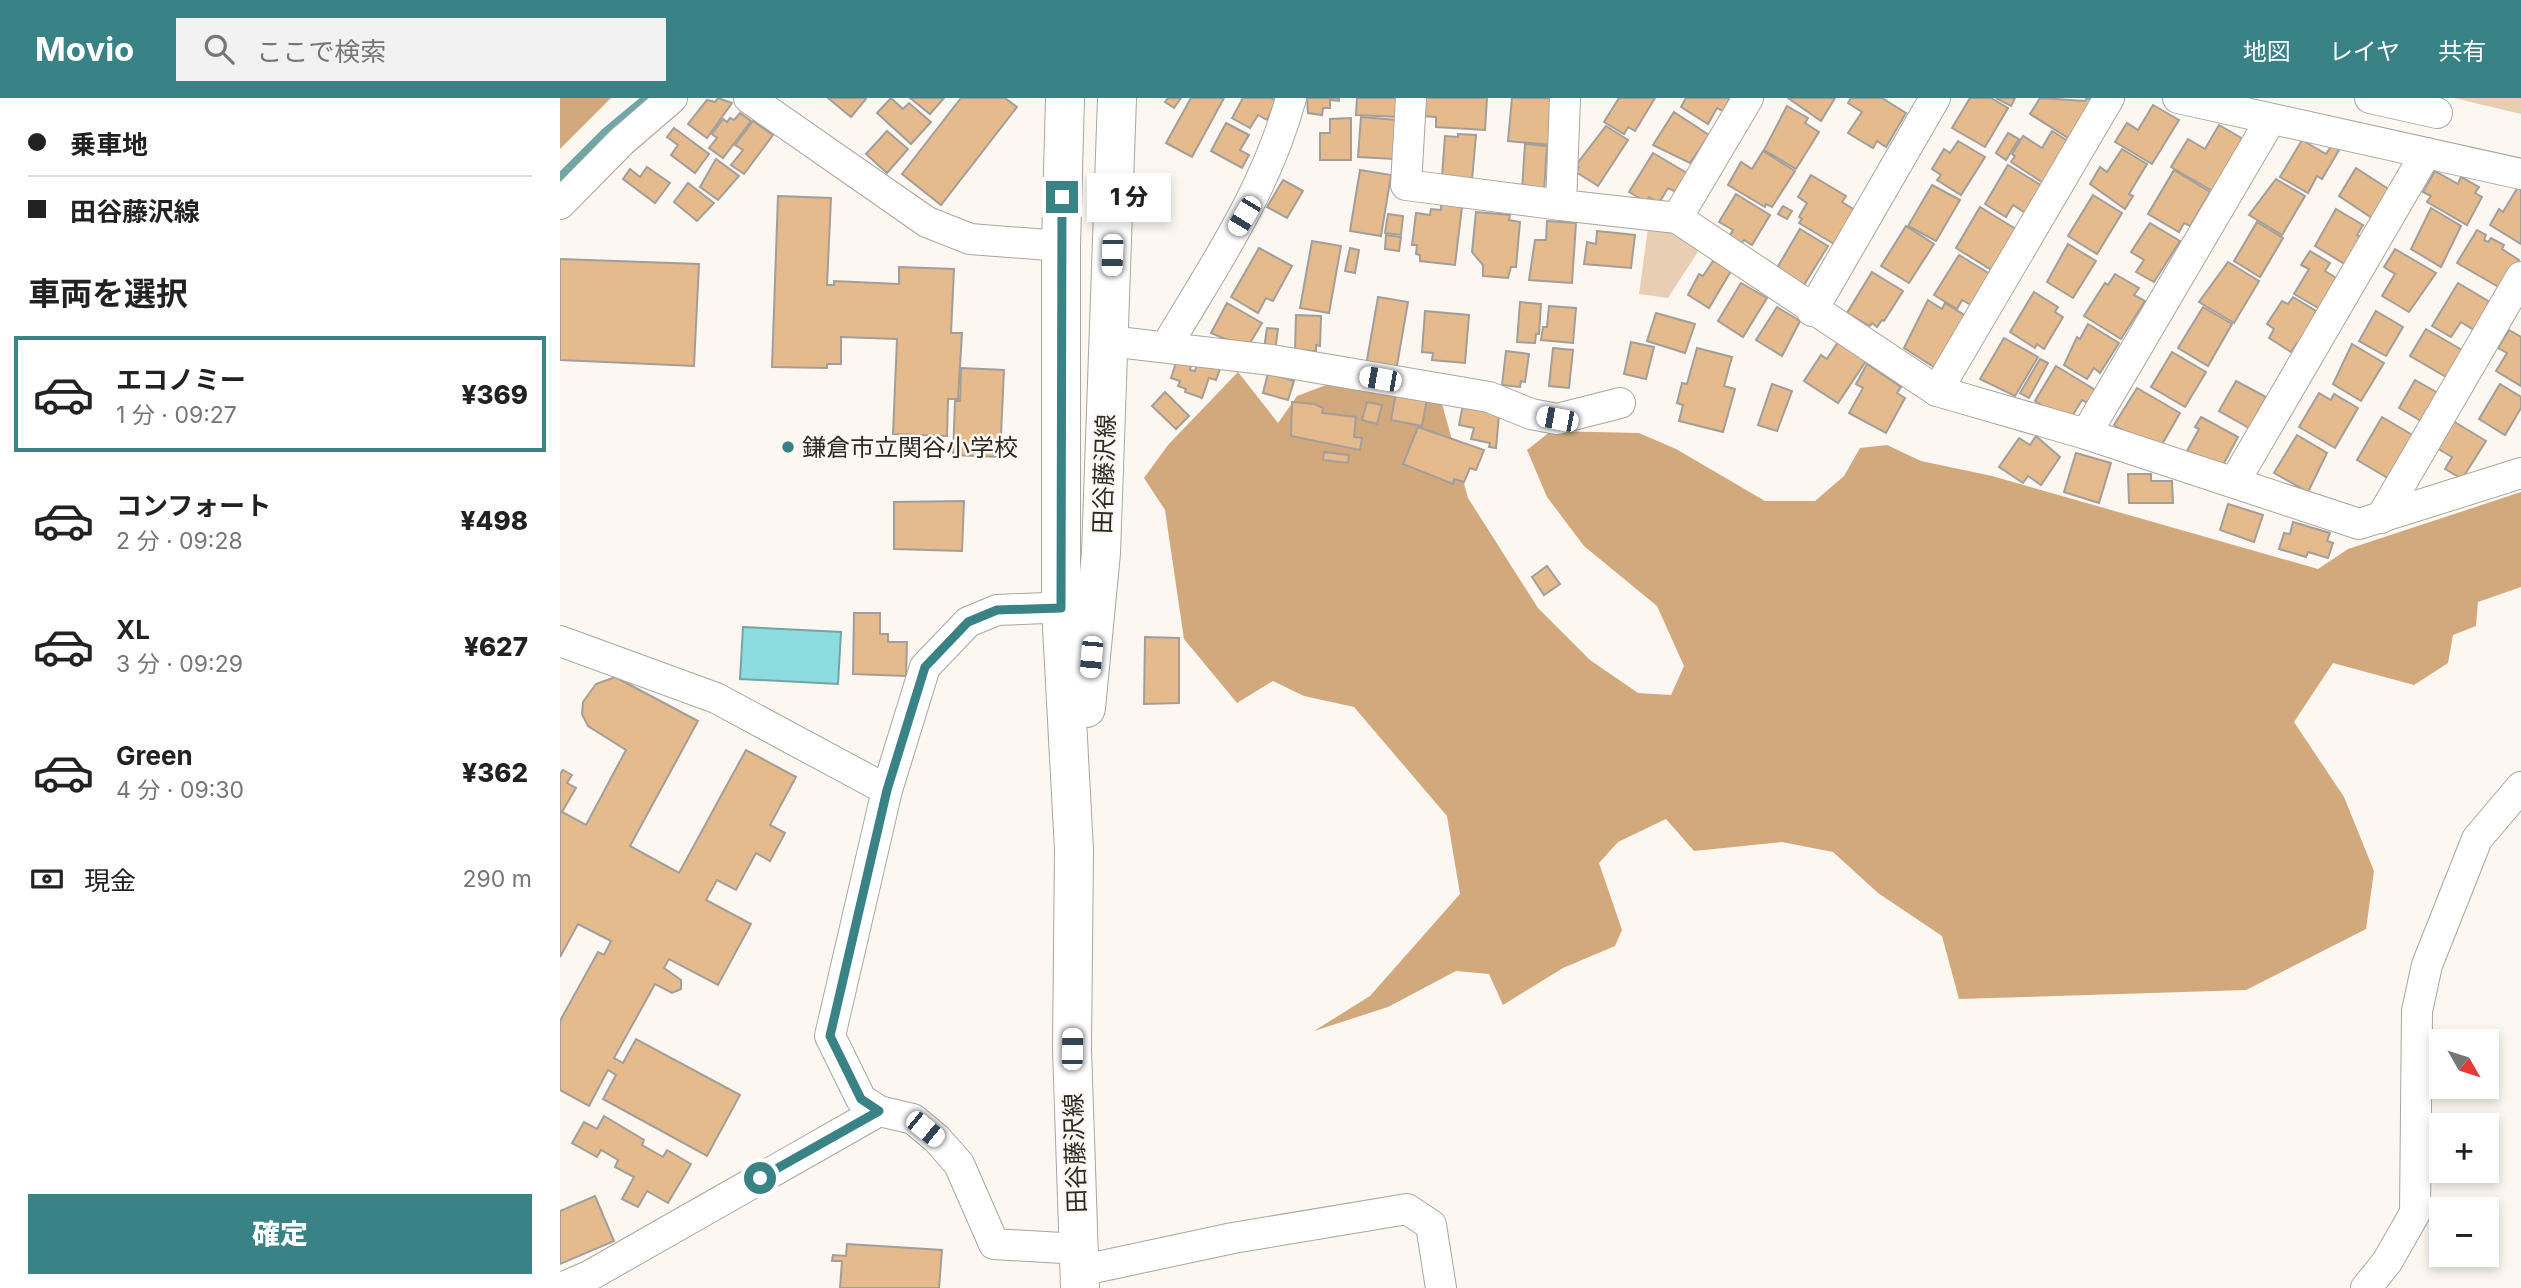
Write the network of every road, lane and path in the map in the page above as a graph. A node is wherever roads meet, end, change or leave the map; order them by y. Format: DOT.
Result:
graph roads {
  1 [pos="672,98"];
  2 [pos="749,98"];
  3 [pos="1065,98"];
  4 [pos="1117,98"];
  5 [pos="1291,98"];
  6 [pos="1410,98"];
  7 [pos="1748,98"];
  8 [pos="1935,98"];
  9 [pos="2109,98"];
  10 [pos="2178,98"];
  11 [pos="2370,98"];
  12 [pos="1568,103"];
  13 [pos="2437,113"];
  14 [pos="2271,119"];
  15 [pos="2426,153"];
  16 [pos="2521,174"];
  17 [pos="560,204"];
  18 [pos="1561,205"];
  19 [pos="1677,218"];
  20 [pos="1061,246"];
  21 [pos="2521,277"];
  22 [pos="1812,311"];
  23 [pos="1109,341"];
  24 [pos="1167,345"];
  25 [pos="1937,391"];
  26 [pos="1620,403"];
  27 [pos="2086,434"];
  28 [pos="2521,473"];
  29 [pos="2235,481"];
  30 [pos="2381,518"];
  31 [pos="1098,575"];
  32 [pos="1061,608"];
  33 [pos="560,641"];
  34 [pos="2521,787"];
  35 [pos="887,790"];
  36 [pos="1074,850"];
  37 [pos="879,1111"];
  38 [pos="1079,1269"];
  39 [pos="561,1288"];
  40 [pos="1441,1288"];
  41 [pos="2366,1288"];
  1 -- 17 [label="street"];
  2 -- 20 [label="street"];
  3 -- 20 [label="main road, 田谷藤沢線"];
  4 -- 23 [label="main road, 田谷藤沢線"];
  5 -- 24 [label="street"];
  6 -- 18 [label="street"];
  7 -- 19 [label="street"];
  8 -- 22 [label="street"];
  9 -- 25 [label="street"];
  10 -- 14 [label="street"];
  11 -- 13 [label="street"];
  12 -- 18 [label="street"];
  14 -- 15 [label="street"];
  14 -- 27 [label="street"];
  15 -- 16 [label="street"];
  15 -- 29 [label="street"];
  18 -- 19 [label="street"];
  19 -- 22 [label="street"];
  20 -- 32 [label="main road, 田谷藤沢線"];
  21 -- 30 [label="street"];
  22 -- 25 [label="street"];
  23 -- 24 [label="street"];
  23 -- 31 [label="main road, 田谷藤沢線"];
  24 -- 26 [label="street"];
  25 -- 27 [label="street"];
  27 -- 29 [label="street"];
  28 -- 30 [label="street"];
  29 -- 30 [label="street"];
  31 -- 32 [label="street"];
  31 -- 36 [label="main road, 田谷藤沢線"];
  32 -- 35 [label="street"];
  32 -- 36 [label="main road, 田谷藤沢線"];
  33 -- 35 [label="street"];
  34 -- 41 [label="street"];
  35 -- 37 [label="street"];
  36 -- 38 [label="main road, 田谷藤沢線"];
  37 -- 38 [label="street"];
  37 -- 39 [label="street"];
  38 -- 40 [label="street"];
}
